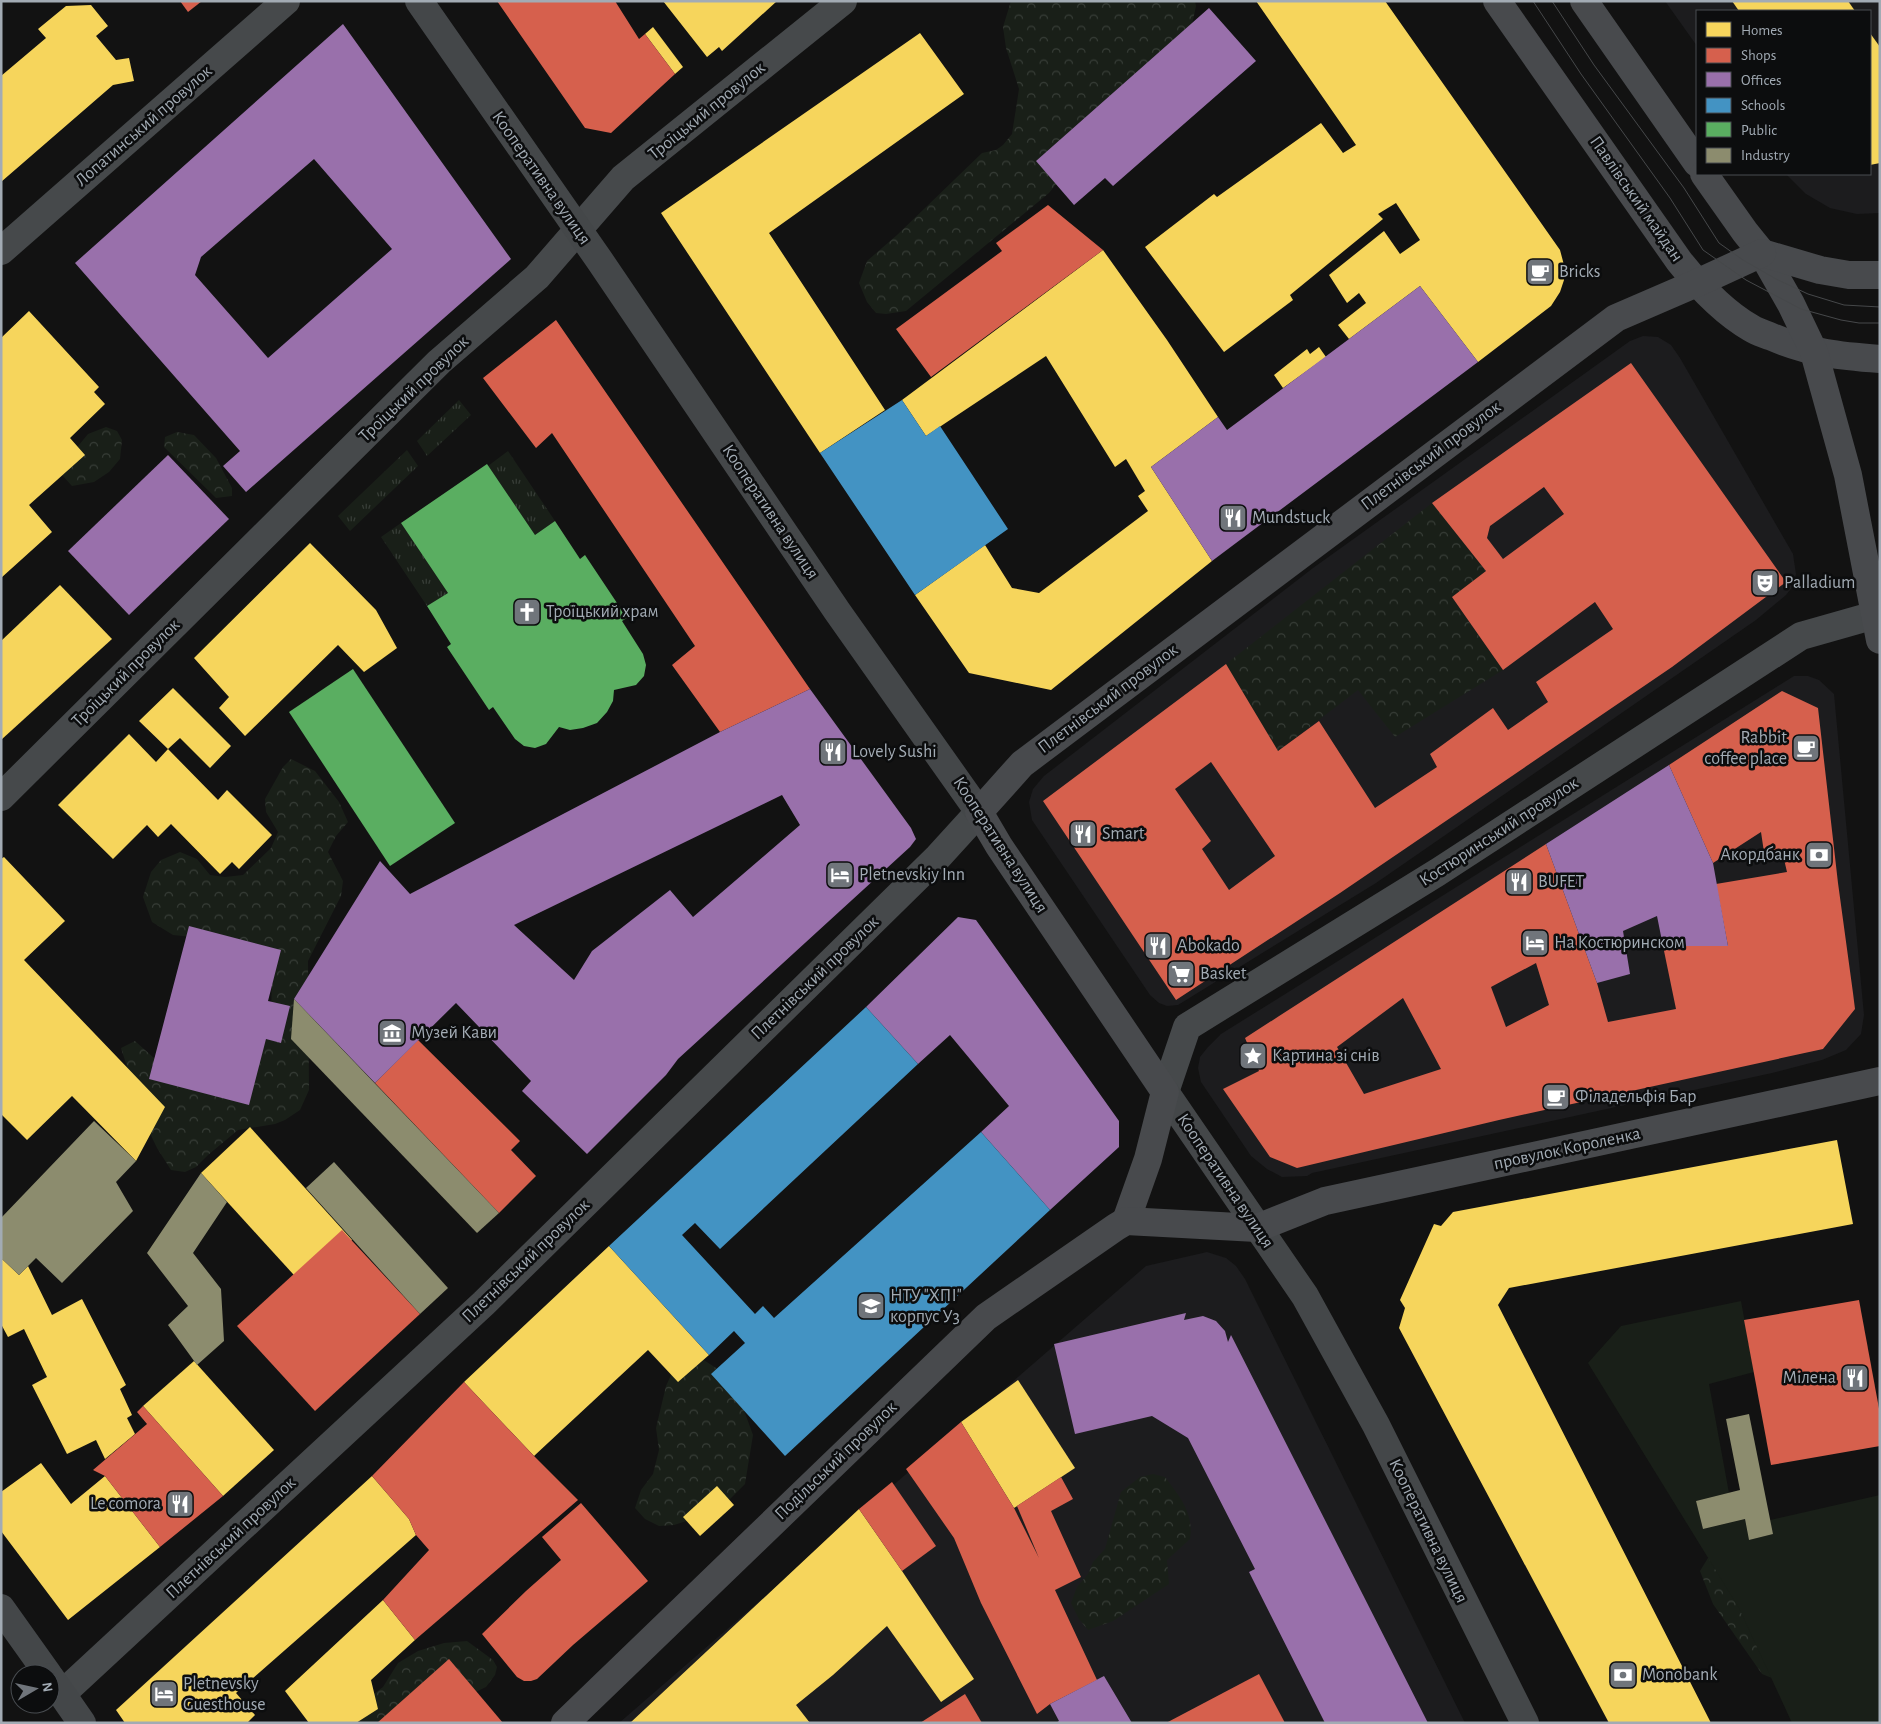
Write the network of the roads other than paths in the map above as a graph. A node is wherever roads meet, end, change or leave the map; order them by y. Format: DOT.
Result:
graph roads {
  1 [pos="286,1"];
  2 [pos="419,1"];
  3 [pos="843,1"];
  4 [pos="1497,1"];
  5 [pos="1584,1"];
  6 [pos="1696,163"];
  7 [pos="1705,175"];
  8 [pos="577,230"];
  9 [pos="1,251"];
  10 [pos="1762,252"];
  11 [pos="1880,275"];
  12 [pos="1697,283"];
  13 [pos="1814,352"];
  14 [pos="1880,358"];
  15 [pos="1877,628"];
  16 [pos="1,797"];
  17 [pos="979,812"];
  18 [pos="1880,1081"];
  19 [pos="1165,1092"];
  20 [pos="1126,1221"];
  21 [pos="1257,1228"];
  22 [pos="1,1608"];
  23 [pos="40,1664"];
  24 [pos="60,1676"];
  25 [pos="60,1692"];
  26 [pos="82,1723"];
  27 [pos="565,1723"];
  28 [pos="1525,1723"];
  1 -- 9 [label="street, Лопатинський провулок"];
  2 -- 8 [label="street, Кооперативна вулиця"];
  3 -- 8 [label="street, Троїцький провулок"];
  4 -- 12 [label="main road, Павлівський майдан"];
  5 -- 6 [label="main road"];
  7 -- 10 [label="main road"];
  8 -- 16 [label="street, Троїцький провулок"];
  8 -- 17 [label="street, Кооперативна вулиця"];
  10 -- 11 [label="main road"];
  10 -- 12 [label="main road, Плетнівський провулок"];
  10 -- 13 [label="main road"];
  12 -- 13 [label="main road, Павлівський майдан"];
  12 -- 17 [label="main road, Плетнівський провулок"];
  13 -- 14 [label="main road, Павлівський майдан"];
  13 -- 15 [label="main road"];
  15 -- 19 [label="street, Костюринський провулок"];
  17 -- 19 [label="main road, Кооперативна вулиця"];
  17 -- 24 [label="street, Плетнівський провулок"];
  18 -- 21 [label="main road, провулок Короленка"];
  19 -- 20 [label="main road"];
  19 -- 21 [label="street, Кооперативна вулиця"];
  20 -- 21 [label="main road"];
  20 -- 27 [label="main road, Подільський провулок"];
  21 -- 28 [label="street, Кооперативна вулиця"];
  22 -- 23 [label="street"];
  25 -- 26 [label="street"];
}
